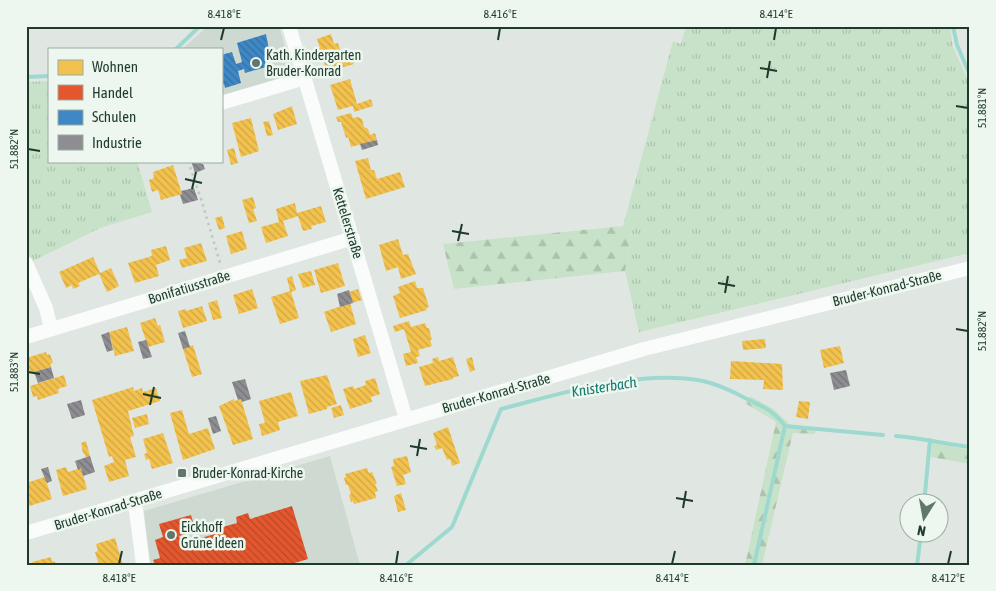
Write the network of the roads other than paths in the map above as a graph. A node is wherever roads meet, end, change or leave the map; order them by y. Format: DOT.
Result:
graph roads {
  1 [pos="289,26"];
  2 [pos="305,78"];
  3 [pos="222,103"];
  4 [pos="353,238"];
  5 [pos="26,264"];
  6 [pos="970,268"];
  7 [pos="51,329"];
  8 [pos="26,337"];
  9 [pos="406,419"];
  10 [pos="132,501"];
  11 [pos="26,533"];
  12 [pos="143,565"];
  1 -- 2 [label="street, Kettelerstraße"];
  2 -- 3 [label="street"];
  2 -- 4 [label="street, Kettelerstraße"];
  4 -- 7 [label="street, Bonifatiusstraße"];
  4 -- 9 [label="street, Kettelerstraße"];
  5 -- 7 [label="street"];
  6 -- 9 [label="street, Bruder-Konrad-Straße"];
  7 -- 8 [label="street, Bonifatiusstraße"];
  9 -- 10 [label="street, Bruder-Konrad-Straße"];
  10 -- 11 [label="street, Bruder-Konrad-Straße"];
  10 -- 12 [label="street"];
}
